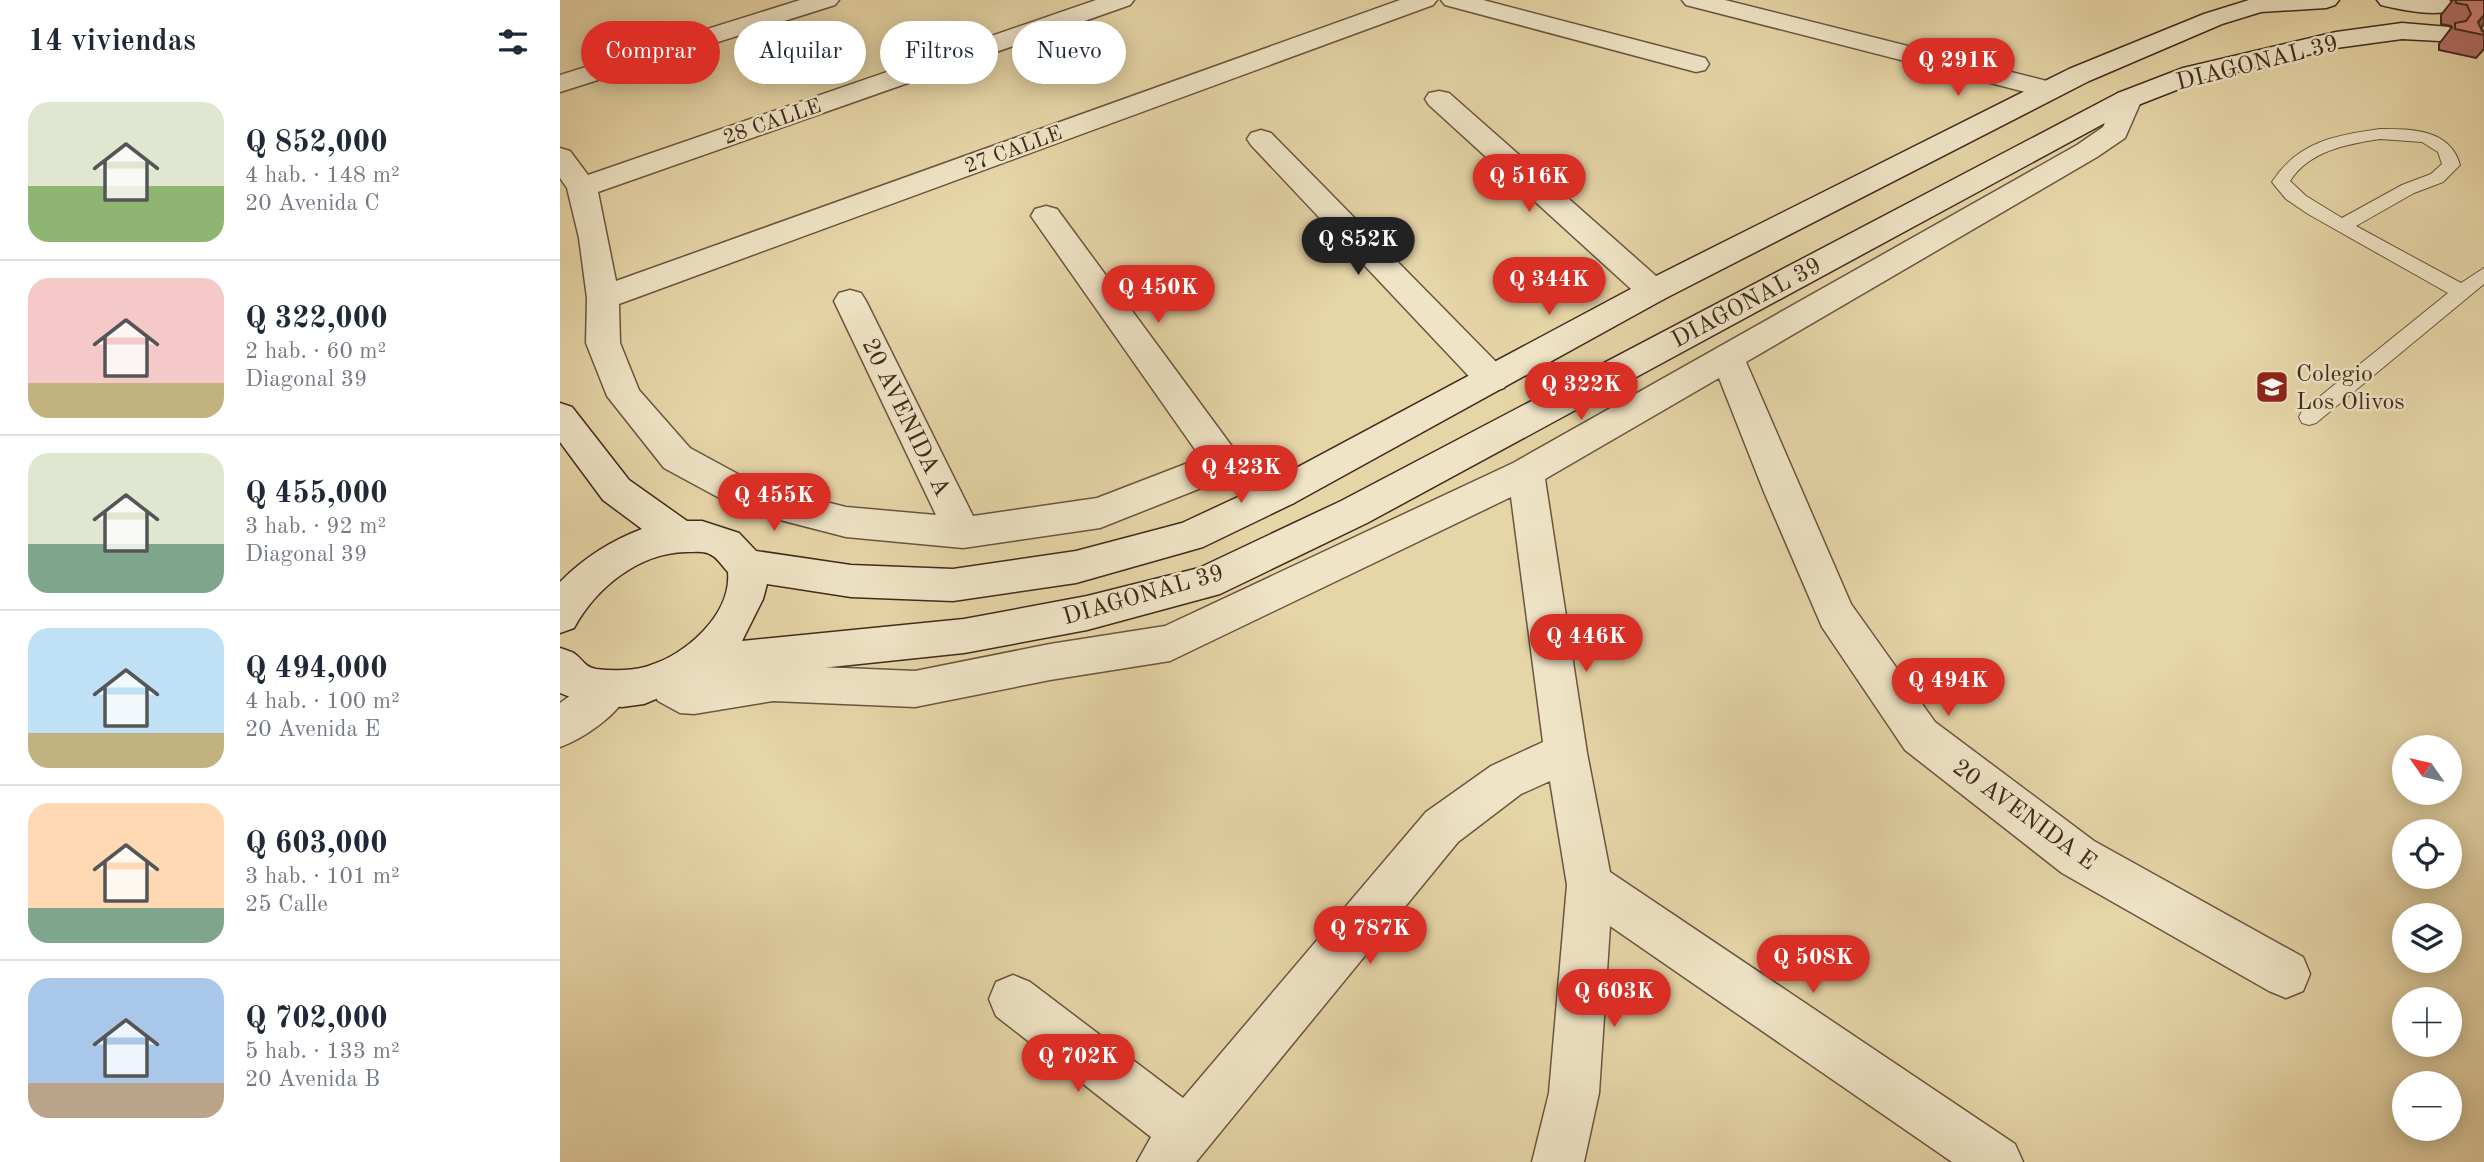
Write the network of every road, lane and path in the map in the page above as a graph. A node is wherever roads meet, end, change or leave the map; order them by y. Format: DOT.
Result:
graph roads {
  1 [pos="826,0"];
  2 [pos="1121,0"];
  3 [pos="1424,0"];
  4 [pos="1454,0"];
  5 [pos="1695,0"];
  6 [pos="2390,0"];
  7 [pos="2313,1"];
  8 [pos="2238,38"];
  9 [pos="2336,40"];
  10 [pos="1696,64"];
  11 [pos="1952,65"];
  12 [pos="560,84"];
  13 [pos="2049,90"];
  14 [pos="1439,99"];
  15 [pos="2128,99"];
  16 [pos="1989,121"];
  17 [pos="1261,139"];
  18 [pos="560,157"];
  19 [pos="582,187"];
  20 [pos="1046,216"];
  21 [pos="2342,226"];
  22 [pos="2484,274"];
  23 [pos="1653,291"];
  24 [pos="2462,292"];
  25 [pos="603,298"];
  26 [pos="850,301"];
  27 [pos="1727,356"];
  28 [pos="1492,379"];
  29 [pos="560,416"];
  30 [pos="2309,417"];
  31 [pos="1226,466"];
  32 [pos="1525,473"];
  33 [pos="1281,493"];
  34 [pos="963,533"];
  35 [pos="678,536"];
  36 [pos="746,565"];
  37 [pos="561,610"];
  38 [pos="560,666"];
  39 [pos="678,671"];
  40 [pos="610,690"];
  41 [pos="560,728"];
  42 [pos="1566,753"];
  43 [pos="1590,885"];
  44 [pos="2286,974"];
  45 [pos="1013,999"];
  46 [pos="1175,1148"];
  47 [pos="1559,1162"];
  48 [pos="1997,1162"];
  1 -- 12 [label="street"];
  2 -- 19 [label="street, 28 CALLE"];
  3 -- 25 [label="street, 27 CALLE"];
  4 -- 10 [label="street"];
  5 -- 11 [label="street"];
  6 -- 9 [label="street, DIAGONAL 39"];
  7 -- 8 [label="street, DIAGONAL 39"];
  7 -- 9 [label="street"];
  8 -- 9 [label="street, DIAGONAL 39"];
  8 -- 13 [label="street, DIAGONAL 39"];
  8 -- 15 [label="street, DIAGONAL 39"];
  11 -- 13 [label="street"];
  11 -- 16 [label="street"];
  13 -- 16 [label="street, DIAGONAL 39"];
  14 -- 23 [label="street"];
  15 -- 27 [label="street"];
  15 -- 39 [label="street, DIAGONAL 39"];
  16 -- 23 [label="street, DIAGONAL 39"];
  17 -- 28 [label="street"];
  18 -- 19 [label="street"];
  19 -- 25 [label="street"];
  20 -- 31 [label="street"];
  21 -- 21 [label="lane"];
  21 -- 24 [label="lane"];
  22 -- 24 [label="lane"];
  23 -- 28 [label="street, DIAGONAL 39"];
  24 -- 30 [label="lane"];
  25 -- 34 [label="street"];
  26 -- 34 [label="street, 20 AVENIDA A"];
  27 -- 32 [label="street"];
  27 -- 44 [label="street, 20 AVENIDA E"];
  28 -- 33 [label="street, DIAGONAL 39"];
  29 -- 35 [label="street"];
  31 -- 33 [label="street"];
  31 -- 34 [label="street"];
  32 -- 39 [label="street"];
  32 -- 42 [label="street"];
  33 -- 36 [label="street, DIAGONAL 39"];
  35 -- 36 [label="street"];
  35 -- 37 [label="street"];
  36 -- 39 [label="street"];
  38 -- 40 [label="street"];
  39 -- 40 [label="street"];
  40 -- 41 [label="street"];
  42 -- 43 [label="street"];
  42 -- 46 [label="street"];
  43 -- 47 [label="street"];
  43 -- 48 [label="street"];
  45 -- 46 [label="street"];
}
